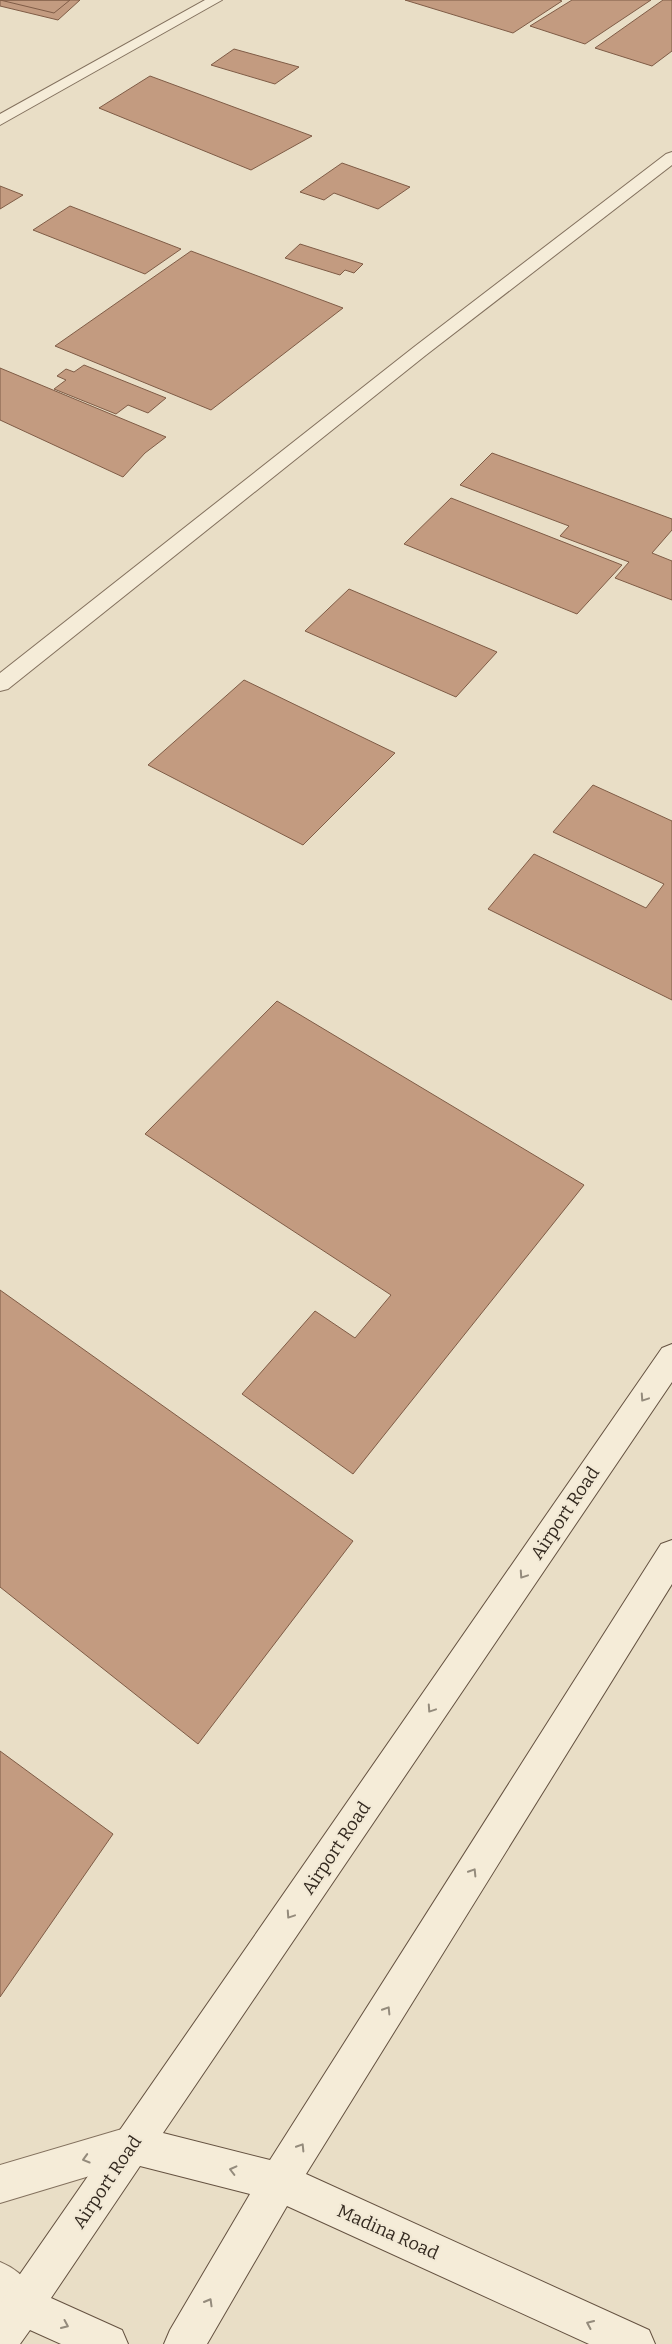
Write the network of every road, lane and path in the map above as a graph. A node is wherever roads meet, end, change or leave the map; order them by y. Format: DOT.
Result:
graph roads {
  1 [pos="215,0"];
  2 [pos="0,120"];
  3 [pos="672,157"];
  4 [pos="0,684"];
  5 [pos="672,1357"];
  6 [pos="672,1555"];
  7 [pos="132,2145"];
  8 [pos="279,2182"];
  9 [pos="0,2184"];
  10 [pos="11,2294"];
  11 [pos="0,2338"];
  12 [pos="108,2344"];
  13 [pos="184,2344"];
  14 [pos="635,2344"];
  1 -- 2 [label="main road"];
  3 -- 4 [label="main road"];
  5 -- 7 [label="main road, Airport Road, one-way"];
  8 -- 6 [label="main road, one-way"];
  8 -- 7 [label="main road, Madina Road, one-way"];
  7 -- 9 [label="main road, one-way"];
  7 -- 10 [label="main road, Airport Road"];
  13 -- 8 [label="main road, one-way"];
  14 -- 8 [label="main road, Madina Road, one-way"];
  10 -- 11 [label="main road, Airport Road"];
  10 -- 12 [label="main road, one-way"];
}
